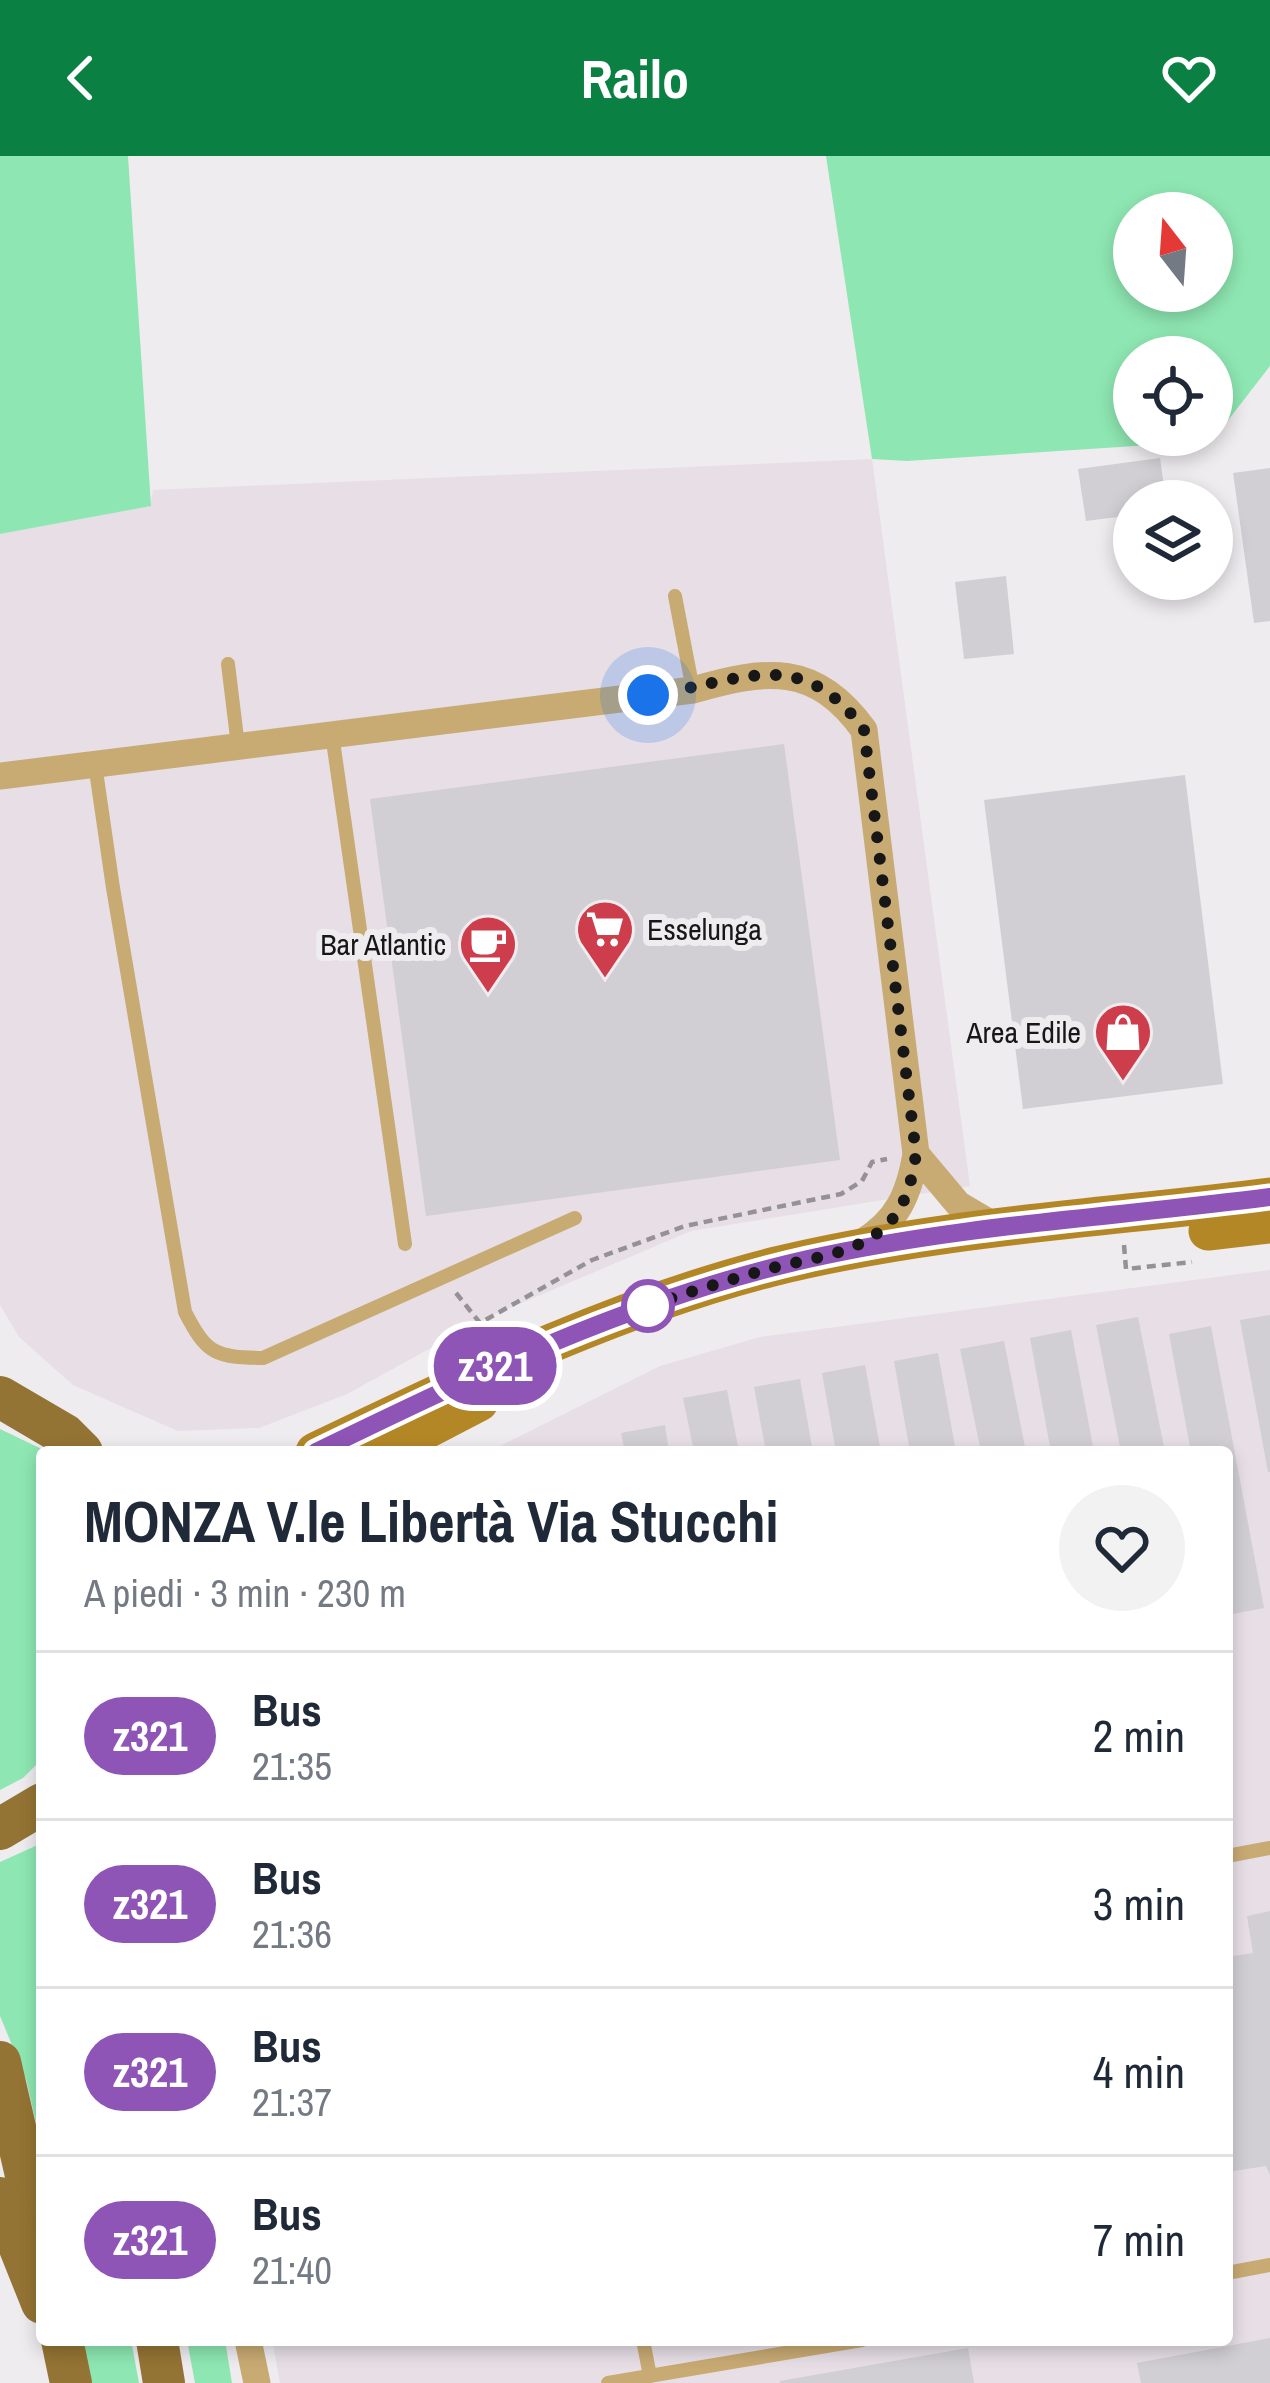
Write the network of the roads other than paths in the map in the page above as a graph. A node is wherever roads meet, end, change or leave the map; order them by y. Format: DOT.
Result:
graph roads {
  1 [pos="676,596"];
  2 [pos="228,664"];
  3 [pos="693,689"];
  4 [pos="332,734"];
  5 [pos="238,746"];
  6 [pos="95,764"];
  7 [pos="0,776"];
  8 [pos="916,1154"];
  9 [pos="1270,1197"];
  10 [pos="575,1218"];
  11 [pos="1270,1224"];
  12 [pos="1001,1230"];
  13 [pos="405,1244"];
  14 [pos="845,1251"];
  15 [pos="0,1375"];
  16 [pos="17,1406"];
  17 [pos="74,1446"];
  18 [pos="327,1446"];
  19 [pos="394,1446"];
  20 [pos="36,1808"];
  21 [pos="0,1829"];
  22 [pos="1270,1848"];
  23 [pos="1233,1855"];
  24 [pos="12,2092"];
  25 [pos="0,2198"];
  26 [pos="36,2214"];
  27 [pos="1270,2265"];
  28 [pos="1233,2272"];
  29 [pos="36,2288"];
  30 [pos="158,2346"];
  31 [pos="644,2346"];
  32 [pos="827,2346"];
  33 [pos="650,2376"];
  34 [pos="164,2383"];
  35 [pos="608,2383"];
  1 -- 3 [label="lane"];
  2 -- 5 [label="lane"];
  3 -- 4 [label="street"];
  3 -- 8 [label="street"];
  4 -- 5 [label="street"];
  4 -- 13 [label="lane"];
  5 -- 6 [label="street"];
  6 -- 7 [label="street"];
  6 -- 10 [label="lane"];
  8 -- 12 [label="street"];
  8 -- 14 [label="street"];
  9 -- 12 [label="main road"];
  11 -- 19 [label="main road"];
  12 -- 14 [label="main road"];
  14 -- 18 [label="main road"];
  15 -- 16 [label="street"];
  16 -- 17 [label="main road"];
  20 -- 21 [label="main road"];
  22 -- 23 [label="lane"];
  24 -- 26 [label="main road"];
  25 -- 29 [label="main road"];
  27 -- 28 [label="lane"];
  30 -- 34 [label="main road"];
  31 -- 33 [label="lane"];
  32 -- 33 [label="lane"];
  33 -- 35 [label="lane"];
}
